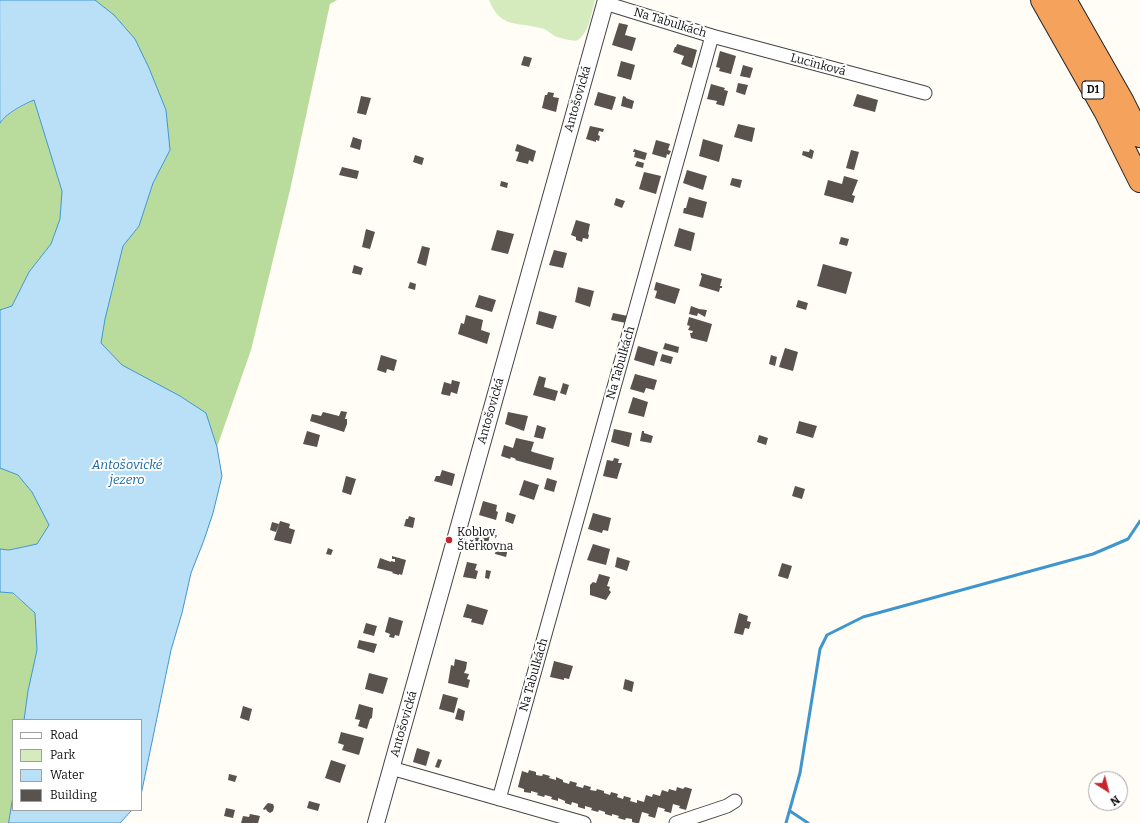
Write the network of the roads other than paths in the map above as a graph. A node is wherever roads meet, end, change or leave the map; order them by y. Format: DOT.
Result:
graph roads {
  1 [pos="1042,0"];
  2 [pos="1065,0"];
  3 [pos="605,2"];
  4 [pos="712,36"];
  5 [pos="925,93"];
  6 [pos="1140,136"];
  7 [pos="1140,181"];
  8 [pos="391,768"];
  9 [pos="499,799"];
  10 [pos="735,801"];
  11 [pos="376,823"];
  12 [pos="584,823"];
  13 [pos="676,823"];
  1 -- 7 [label="highway, D1"];
  2 -- 6 [label="highway, D1"];
  3 -- 4 [label="street, Na Tabulkách"];
  3 -- 8 [label="street, Antošovická"];
  4 -- 5 [label="street, Lucinková"];
  4 -- 9 [label="street, Na Tabulkách"];
  8 -- 9 [label="street"];
  8 -- 11 [label="street, Antošovická"];
  9 -- 12 [label="street"];
  10 -- 13 [label="street"];
}
